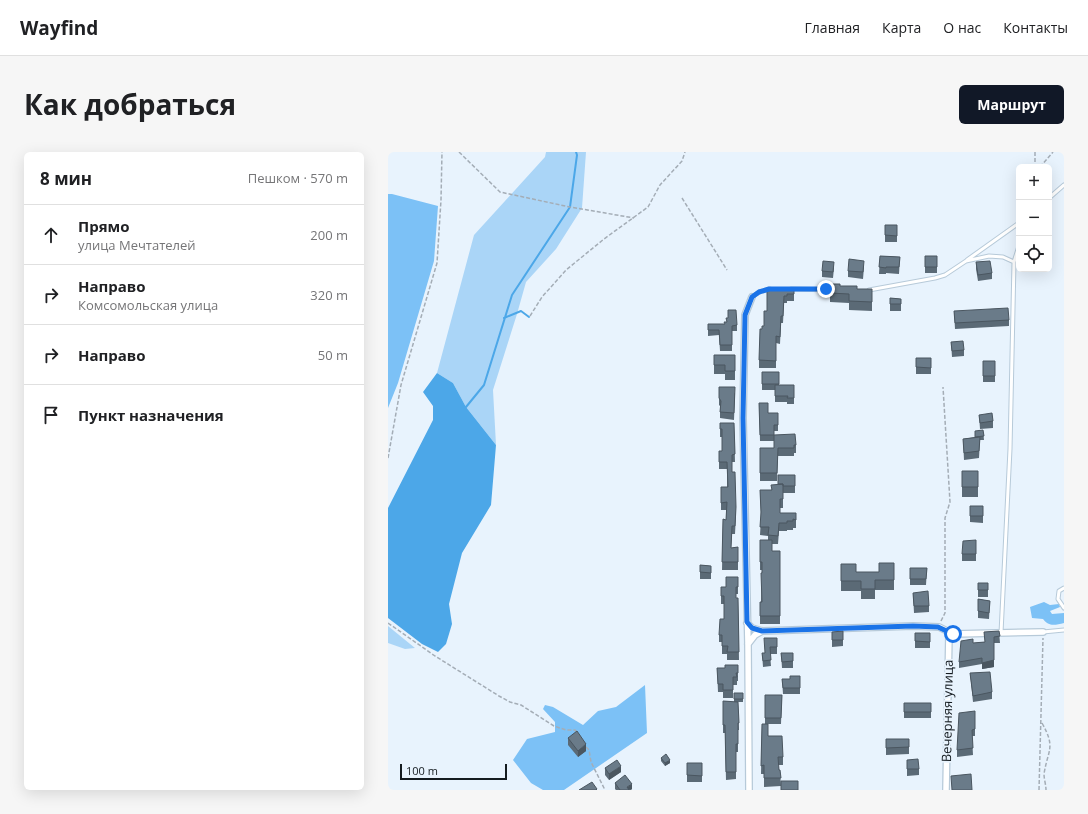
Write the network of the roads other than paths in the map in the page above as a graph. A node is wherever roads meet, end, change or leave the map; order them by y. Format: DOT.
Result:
graph roads {
  1 [pos="1064,185"];
  2 [pos="1052,195"];
  3 [pos="1016,225"];
  4 [pos="1016,256"];
  5 [pos="966,261"];
  6 [pos="1014,262"];
  7 [pos="776,289"];
  8 [pos="783,289"];
  9 [pos="839,290"];
  10 [pos="867,290"];
  11 [pos="752,297"];
  12 [pos="1064,588"];
  13 [pos="1064,608"];
  14 [pos="747,622"];
  15 [pos="1064,630"];
  16 [pos="762,631"];
  17 [pos="949,632"];
  18 [pos="1043,632"];
  19 [pos="1001,633"];
  20 [pos="748,644"];
  21 [pos="749,790"];
  22 [pos="946,790"];
  1 -- 2 [label="lane"];
  3 -- 5 [label="lane"];
  4 -- 6 [label="lane"];
  5 -- 6 [label="lane"];
  5 -- 10 [label="lane"];
  6 -- 19 [label="lane"];
  7 -- 11 [label="lane"];
  8 -- 9 [label="lane"];
  11 -- 14 [label="street"];
  12 -- 13 [label="lane"];
  14 -- 16 [label="street"];
  14 -- 20 [label="street"];
  15 -- 18 [label="lane"];
  16 -- 17 [label="street"];
  16 -- 20 [label="street"];
  17 -- 19 [label="street"];
  17 -- 22 [label="street, Вечерняя улица"];
  18 -- 19 [label="street"];
  20 -- 21 [label="street"];
}
